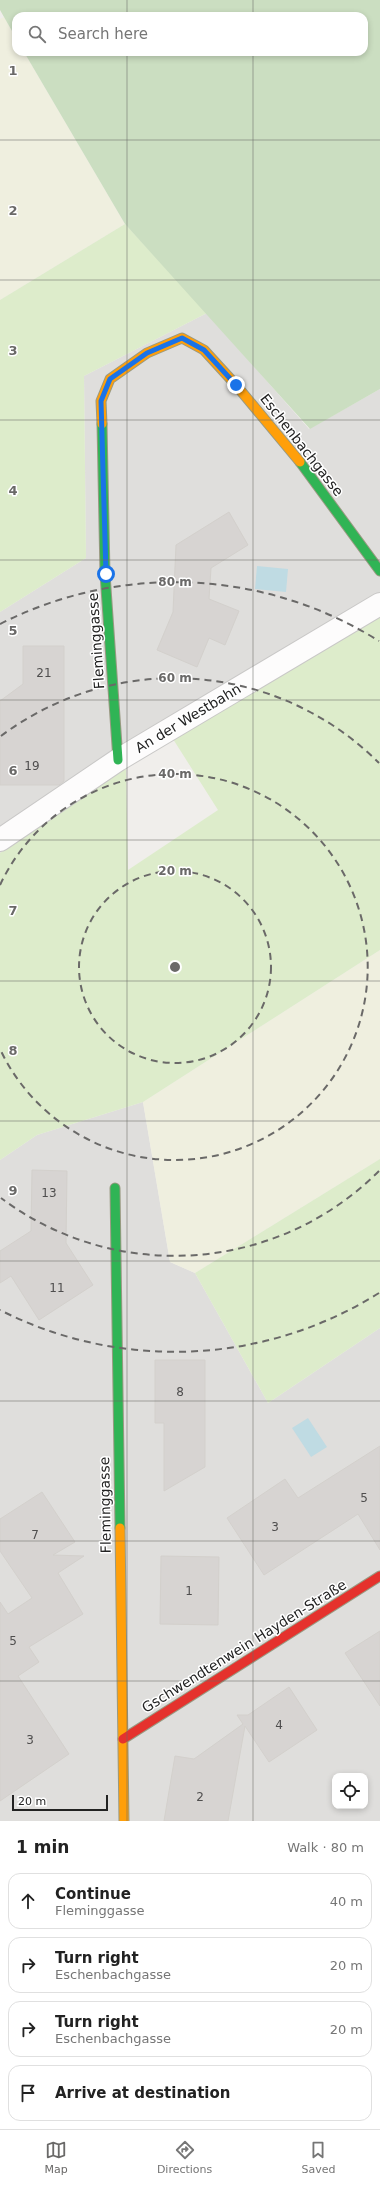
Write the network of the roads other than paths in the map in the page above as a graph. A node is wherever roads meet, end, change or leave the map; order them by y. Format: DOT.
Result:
graph roads {
  1 [pos="101,401"];
  2 [pos="380,571"];
  3 [pos="380,604"];
  4 [pos="118,760"];
  5 [pos="0,840"];
  6 [pos="115,1188"];
  7 [pos="380,1576"];
  8 [pos="123,1739"];
  9 [pos="124,1821"];
  1 -- 2 [label="street, Eschenbachgasse"];
  1 -- 4 [label="street, Fleminggasse"];
  3 -- 4 [label="street, An der Westbahn"];
  4 -- 5 [label="street, An der Westbahn"];
  6 -- 8 [label="street, Fleminggasse"];
  7 -- 8 [label="street, Gschwendtenwein Hayden-Straße"];
  8 -- 9 [label="street, Fleminggasse"];
}
